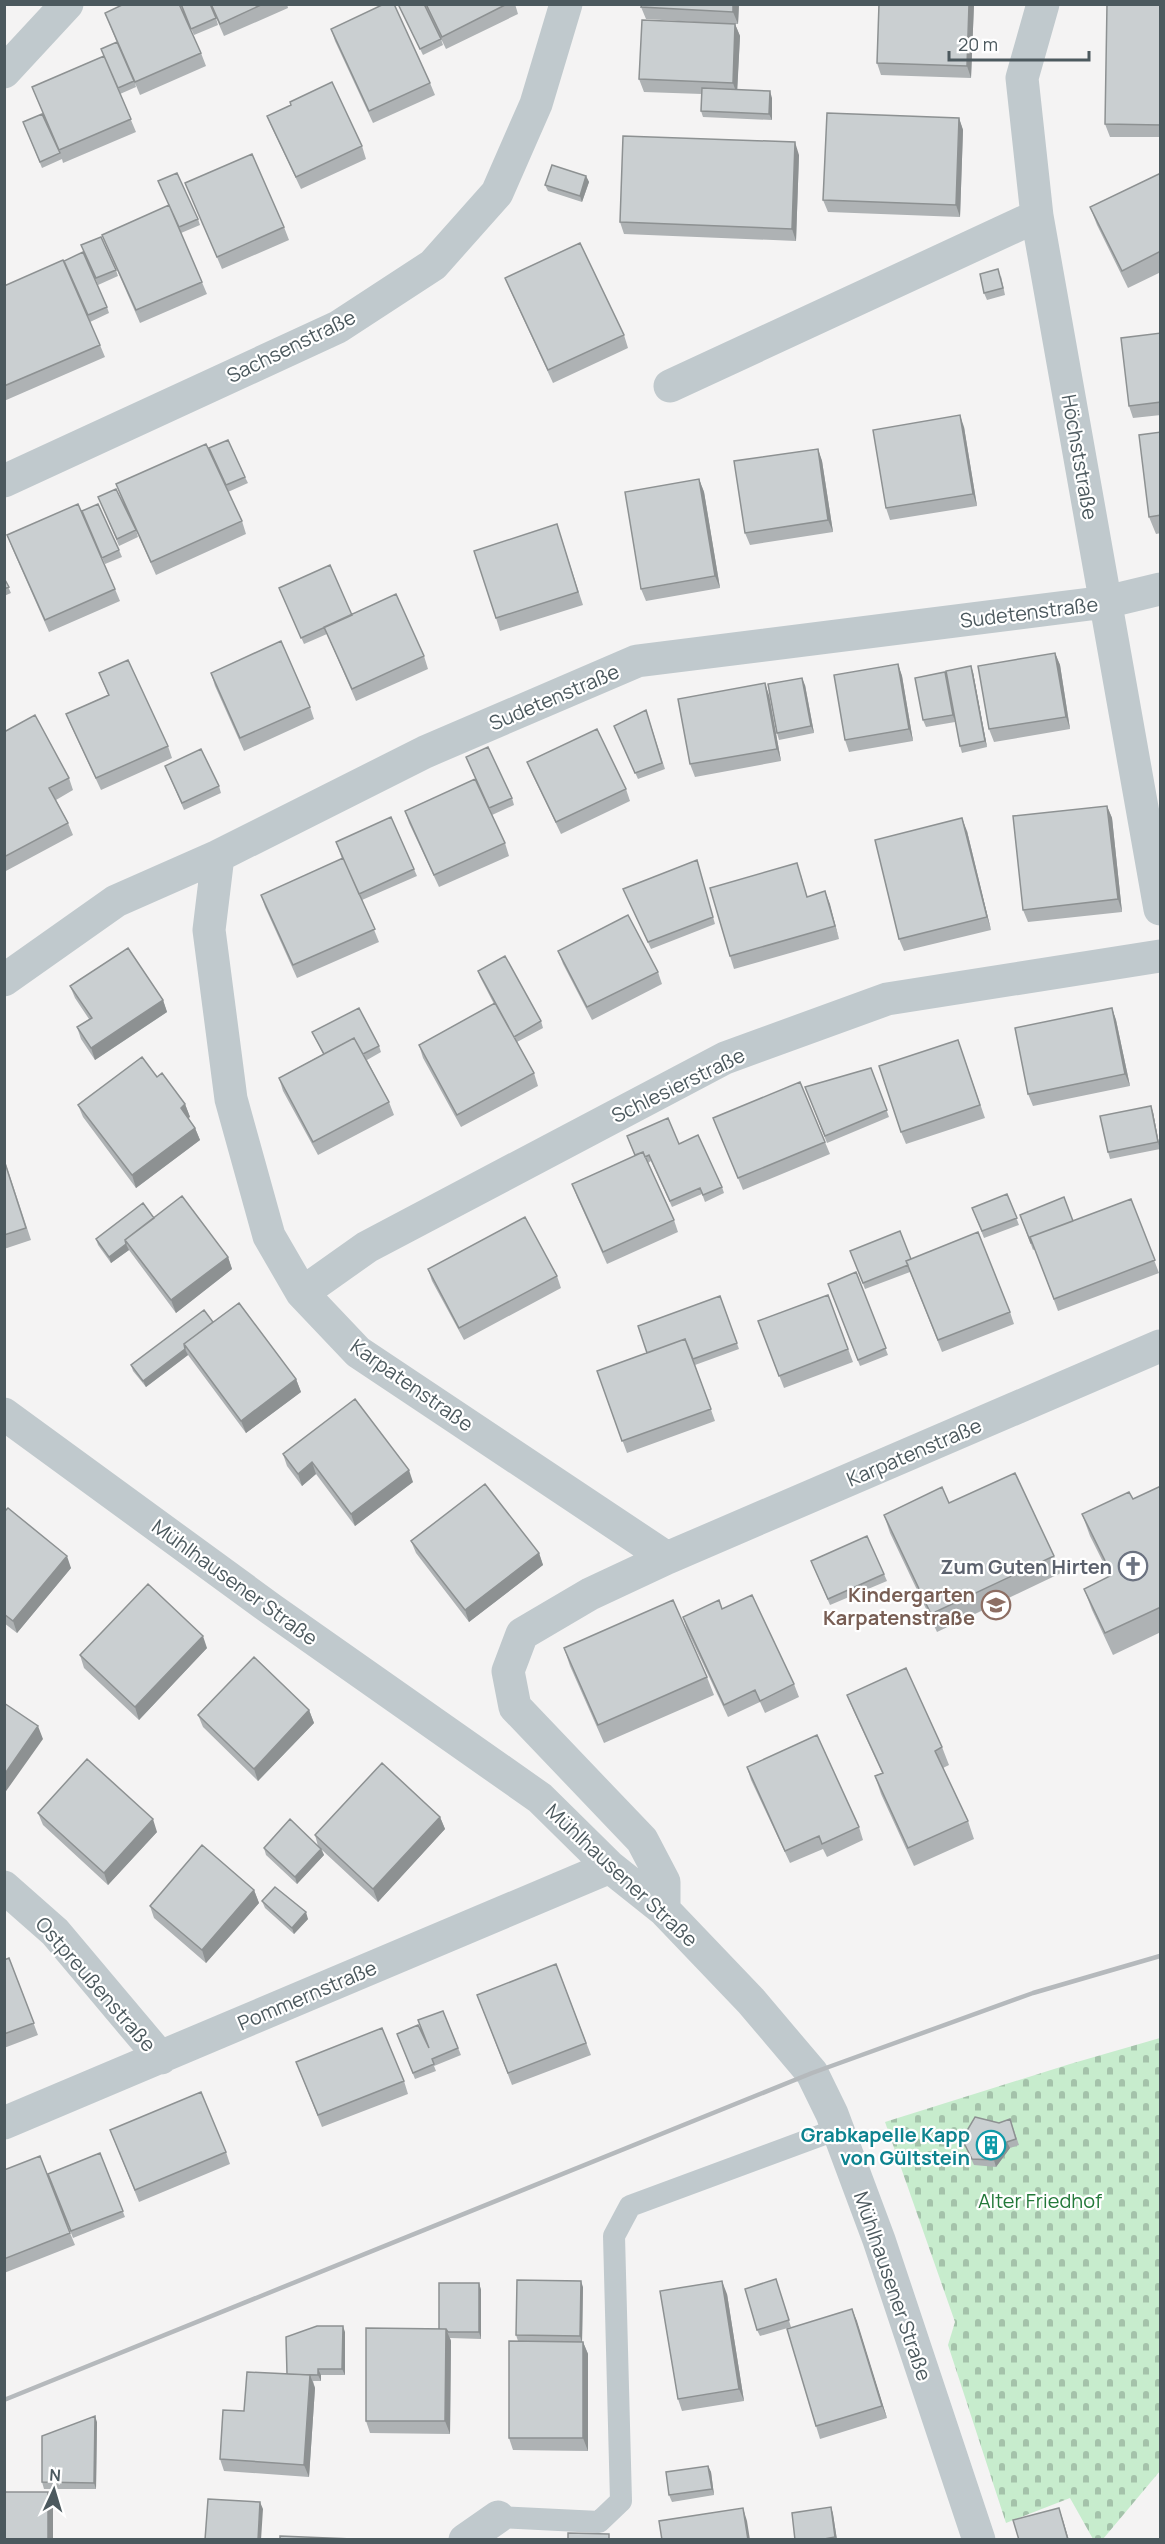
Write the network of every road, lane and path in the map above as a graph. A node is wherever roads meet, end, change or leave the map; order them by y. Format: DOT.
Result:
graph roads {
  1 [pos="67,4"];
  2 [pos="566,4"];
  3 [pos="1043,4"];
  4 [pos="4,72"];
  5 [pos="1037,216"];
  6 [pos="670,386"];
  7 [pos="4,481"];
  8 [pos="1161,589"];
  9 [pos="1106,602"];
  10 [pos="218,855"];
  11 [pos="1161,909"];
  12 [pos="1161,956"];
  13 [pos="4,980"];
  14 [pos="302,1293"];
  15 [pos="1161,1346"];
  16 [pos="4,1414"];
  17 [pos="668,1558"];
  18 [pos="610,1867"];
  19 [pos="4,1887"];
  20 [pos="664,1910"];
  21 [pos="161,2058"];
  22 [pos="4,2123"];
  23 [pos="838,2129"];
  24 [pos="498,2517"];
  25 [pos="465,2540"];
  26 [pos="979,2540"];
  1 -- 4 [label="street"];
  2 -- 7 [label="street, Sachsenstraße"];
  3 -- 5 [label="street, Höchststraße"];
  5 -- 6 [label="street"];
  5 -- 9 [label="street, Höchststraße"];
  8 -- 9 [label="street, Sudetenstraße"];
  9 -- 10 [label="street, Sudetenstraße"];
  9 -- 11 [label="street, Höchststraße"];
  10 -- 13 [label="street, Sudetenstraße"];
  10 -- 14 [label="street, Karpatenstraße"];
  12 -- 14 [label="street, Schlesierstraße"];
  14 -- 17 [label="street, Karpatenstraße"];
  15 -- 17 [label="street, Karpatenstraße"];
  16 -- 18 [label="street, Mühlhausener Straße"];
  17 -- 20 [label="street, Karpatenstraße"];
  18 -- 20 [label="street, Mühlhausener Straße"];
  18 -- 21 [label="street, Pommernstraße"];
  19 -- 21 [label="street, Ostpreußenstraße"];
  20 -- 23 [label="street, Mühlhausener Straße"];
  21 -- 22 [label="street, Pommernstraße"];
  23 -- 24 [label="lane"];
  23 -- 26 [label="street, Mühlhausener Straße"];
  24 -- 25 [label="street"];
}
